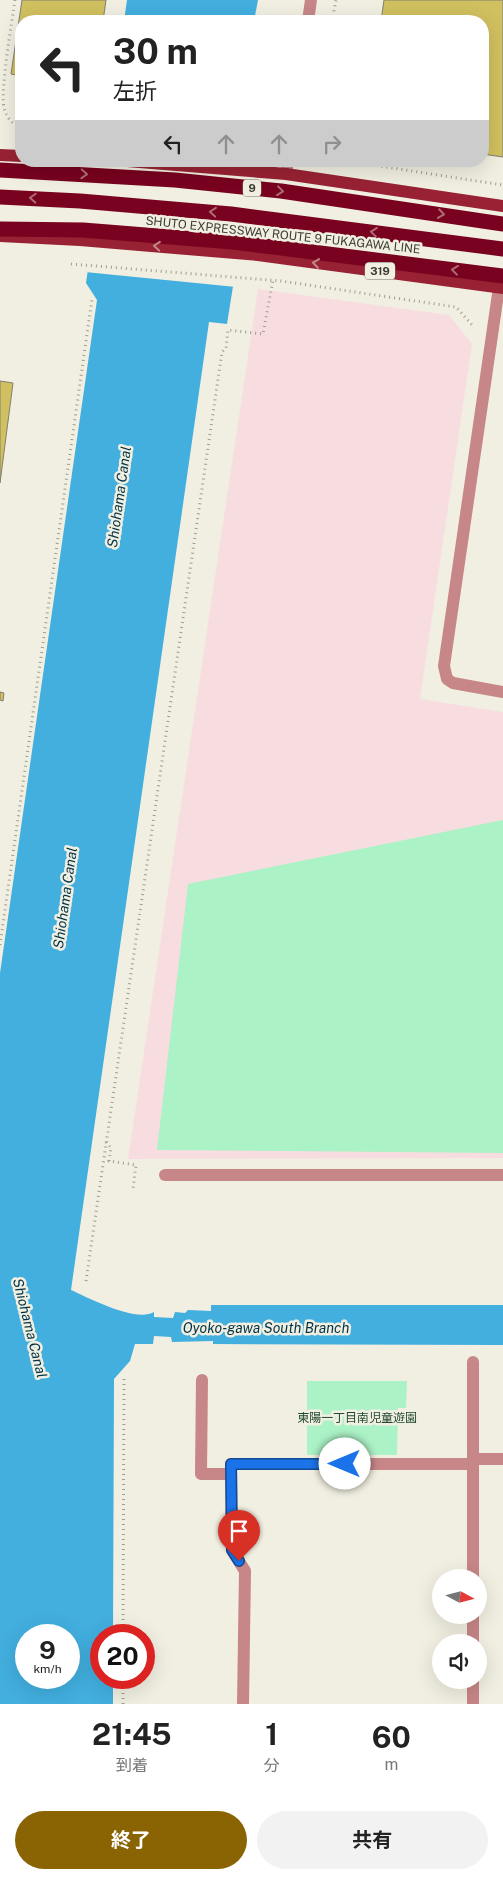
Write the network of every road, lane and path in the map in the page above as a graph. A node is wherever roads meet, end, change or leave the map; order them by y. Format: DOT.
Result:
graph roads {
  1 [pos="15,0"];
  2 [pos="311,0"];
  3 [pos="336,0"];
  4 [pos="309,15"];
  5 [pos="333,15"];
  6 [pos="15,125"];
  7 [pos="0,155"];
  8 [pos="15,156"];
  9 [pos="200,167"];
  10 [pos="287,167"];
  11 [pos="386,167"];
  12 [pos="0,170"];
  13 [pos="286,174"];
  14 [pos="503,185"];
  15 [pos="0,197"];
  16 [pos="503,206"];
  17 [pos="503,224"];
  18 [pos="0,229"];
  19 [pos="0,236"];
  20 [pos="497,248"];
  21 [pos="72,264"];
  22 [pos="273,280"];
  23 [pos="502,284"];
  24 [pos="92,299"];
  25 [pos="476,330"];
  26 [pos="503,692"];
  27 [pos="0,945"];
  28 [pos="106,1142"];
  29 [pos="165,1175"];
  30 [pos="503,1175"];
  31 [pos="133,1188"];
  32 [pos="86,1281"];
  33 [pos="473,1362"];
  34 [pos="124,1376"];
  35 [pos="202,1380"];
  36 [pos="503,1459"];
  37 [pos="473,1462"];
  38 [pos="231,1474"];
  39 [pos="473,1569"];
  40 [pos="123,1624"];
  41 [pos="123,1689"];
  42 [pos="473,1689"];
  43 [pos="123,1704"];
  44 [pos="243,1704"];
  45 [pos="473,1704"];
  1 -- 6 [label="path"];
  2 -- 4 [label="street"];
  3 -- 5 [label="path"];
  7 -- 8 [label="main road"];
  9 -- 13 [label="main road"];
  10 -- 13 [label="street"];
  11 -- 14 [label="path"];
  12 -- 17 [label="highway, 9, one-way"];
  13 -- 16 [label="main road"];
  20 -- 15 [label="highway, one-way"];
  23 -- 18 [label="highway, SHUTO EXPRESSWAY ROUTE 9 FUKAGAWA LINE, one-way"];
  23 -- 19 [label="main road, 319, one-way"];
  21 -- 22 [label="path"];
  22 -- 25 [label="path"];
  22 -- 28 [label="path"];
  23 -- 26 [label="street"];
  24 -- 27 [label="path"];
  28 -- 31 [label="path"];
  28 -- 32 [label="path"];
  29 -- 30 [label="street"];
  33 -- 37 [label="street"];
  34 -- 40 [label="path"];
  35 -- 38 [label="street"];
  36 -- 37 [label="street"];
  37 -- 38 [label="street"];
  37 -- 39 [label="street"];
  38 -- 44 [label="street"];
  41 -- 43 [label="path"];
  42 -- 45 [label="street"];
}
